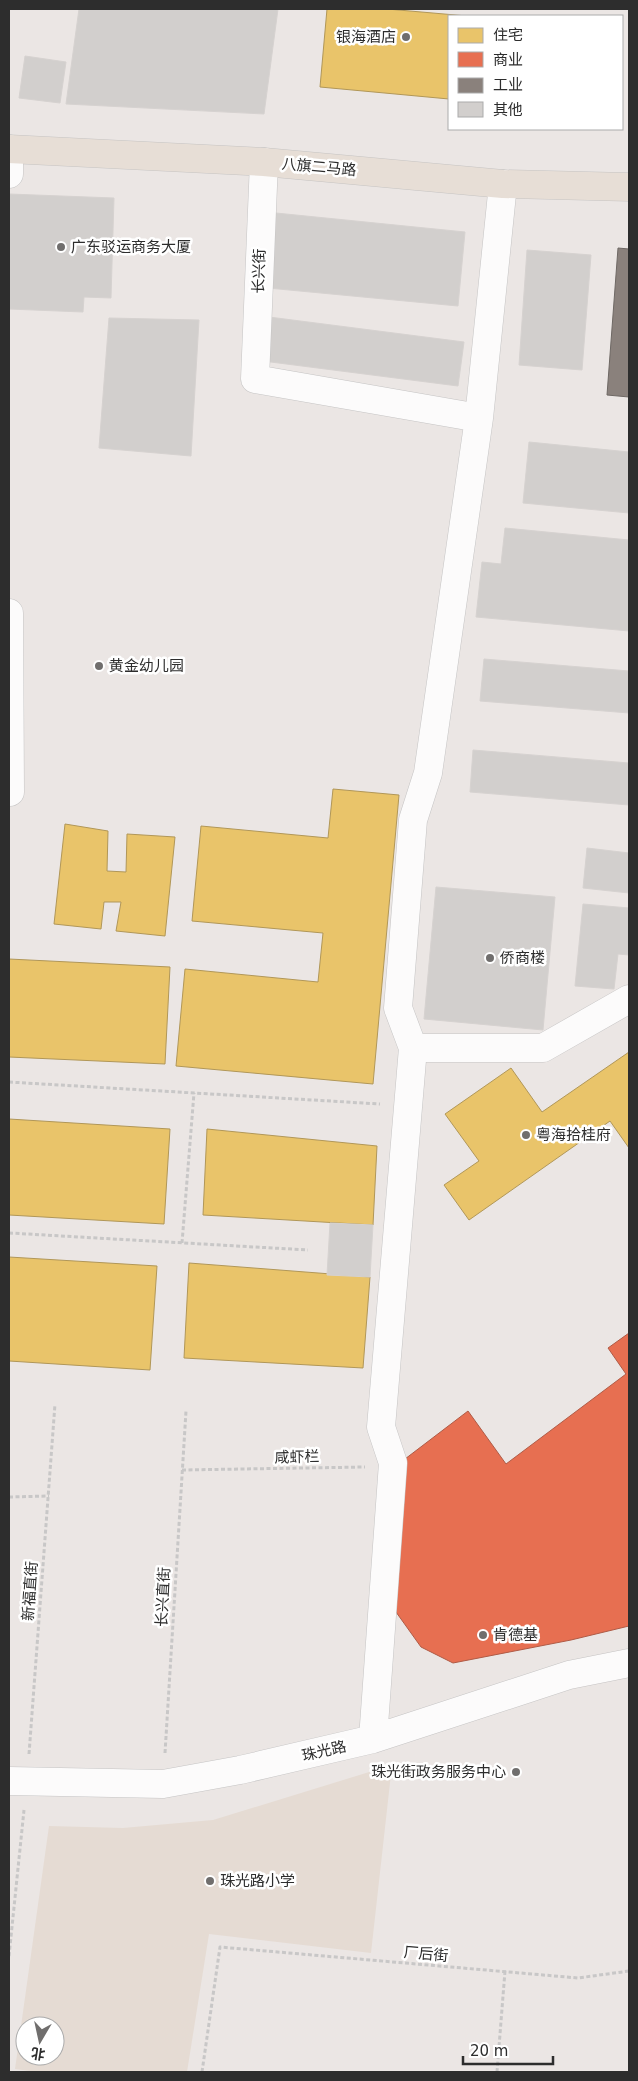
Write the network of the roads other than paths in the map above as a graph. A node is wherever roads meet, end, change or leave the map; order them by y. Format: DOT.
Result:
graph roads {
  1 [pos="9,149"];
  2 [pos="264,162"];
  3 [pos="9,174"];
  4 [pos="503,184"];
  5 [pos="629,187"];
  6 [pos="479,418"];
  7 [pos="9,613"];
  8 [pos="10,792"];
  9 [pos="629,999"];
  10 [pos="413,1048"];
  11 [pos="629,1664"];
  12 [pos="373,1739"];
  13 [pos="18,1781"];
  1 -- 2 [label="main road, 八旗二马路"];
  1 -- 3 [label="street"];
  2 -- 4 [label="main road, 八旗二马路"];
  2 -- 6 [label="street, 长兴街"];
  4 -- 5 [label="main road, 八旗二马路"];
  4 -- 6 [label="street"];
  6 -- 10 [label="street"];
  7 -- 8 [label="street"];
  9 -- 10 [label="street"];
  10 -- 12 [label="street"];
  11 -- 12 [label="street, 珠光路"];
  12 -- 13 [label="street, 珠光路"];
}
